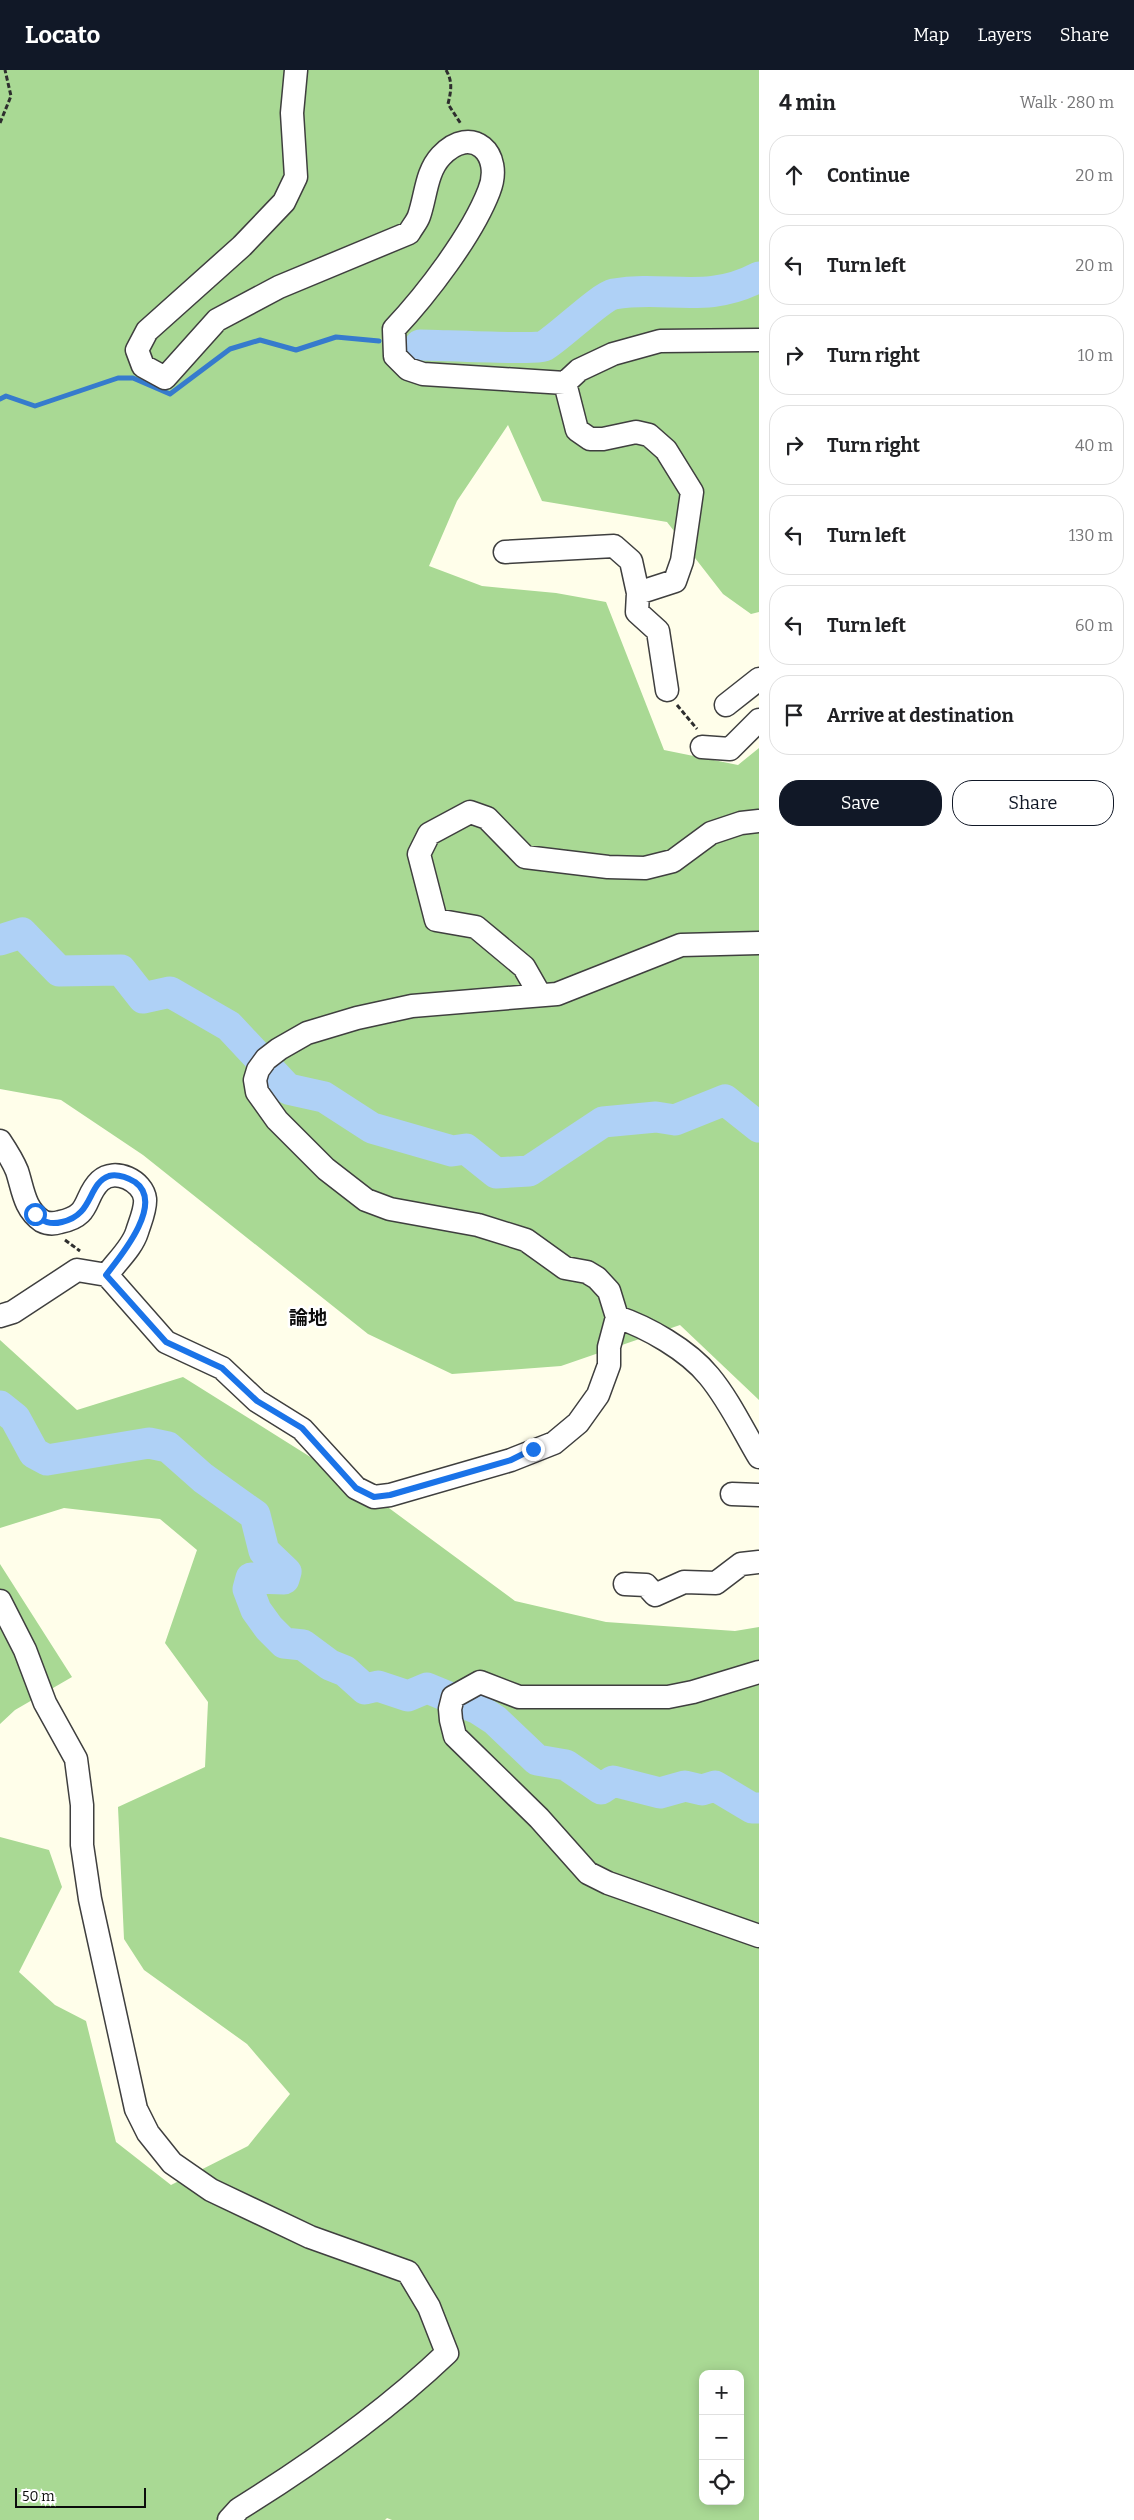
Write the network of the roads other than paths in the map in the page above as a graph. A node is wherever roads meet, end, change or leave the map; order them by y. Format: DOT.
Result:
graph roads {
  1 [pos="296,70"];
  2 [pos="759,340"];
  3 [pos="565,383"];
  4 [pos="505,552"];
  5 [pos="638,593"];
  6 [pos="759,679"];
  7 [pos="667,690"];
  8 [pos="726,705"];
  9 [pos="759,720"];
  10 [pos="702,747"];
  11 [pos="759,821"];
  12 [pos="759,943"];
  13 [pos="540,996"];
  14 [pos="0,1141"];
  15 [pos="106,1275"];
  16 [pos="0,1316"];
  17 [pos="617,1316"];
  18 [pos="759,1457"];
  19 [pos="732,1494"];
  20 [pos="759,1495"];
  21 [pos="759,1562"];
  22 [pos="625,1584"];
  23 [pos="0,1601"];
  24 [pos="759,1672"];
  25 [pos="759,1936"];
  26 [pos="230,2520"];
  1 -- 3 [label="street"];
  2 -- 3 [label="street"];
  3 -- 5 [label="street"];
  4 -- 5 [label="street"];
  5 -- 7 [label="street"];
  6 -- 8 [label="street"];
  9 -- 10 [label="street"];
  11 -- 13 [label="street"];
  12 -- 13 [label="street"];
  13 -- 17 [label="street"];
  14 -- 15 [label="street"];
  15 -- 16 [label="street"];
  15 -- 17 [label="street"];
  17 -- 18 [label="street"];
  19 -- 20 [label="street"];
  21 -- 22 [label="street"];
  23 -- 26 [label="street"];
  24 -- 25 [label="street"];
}
